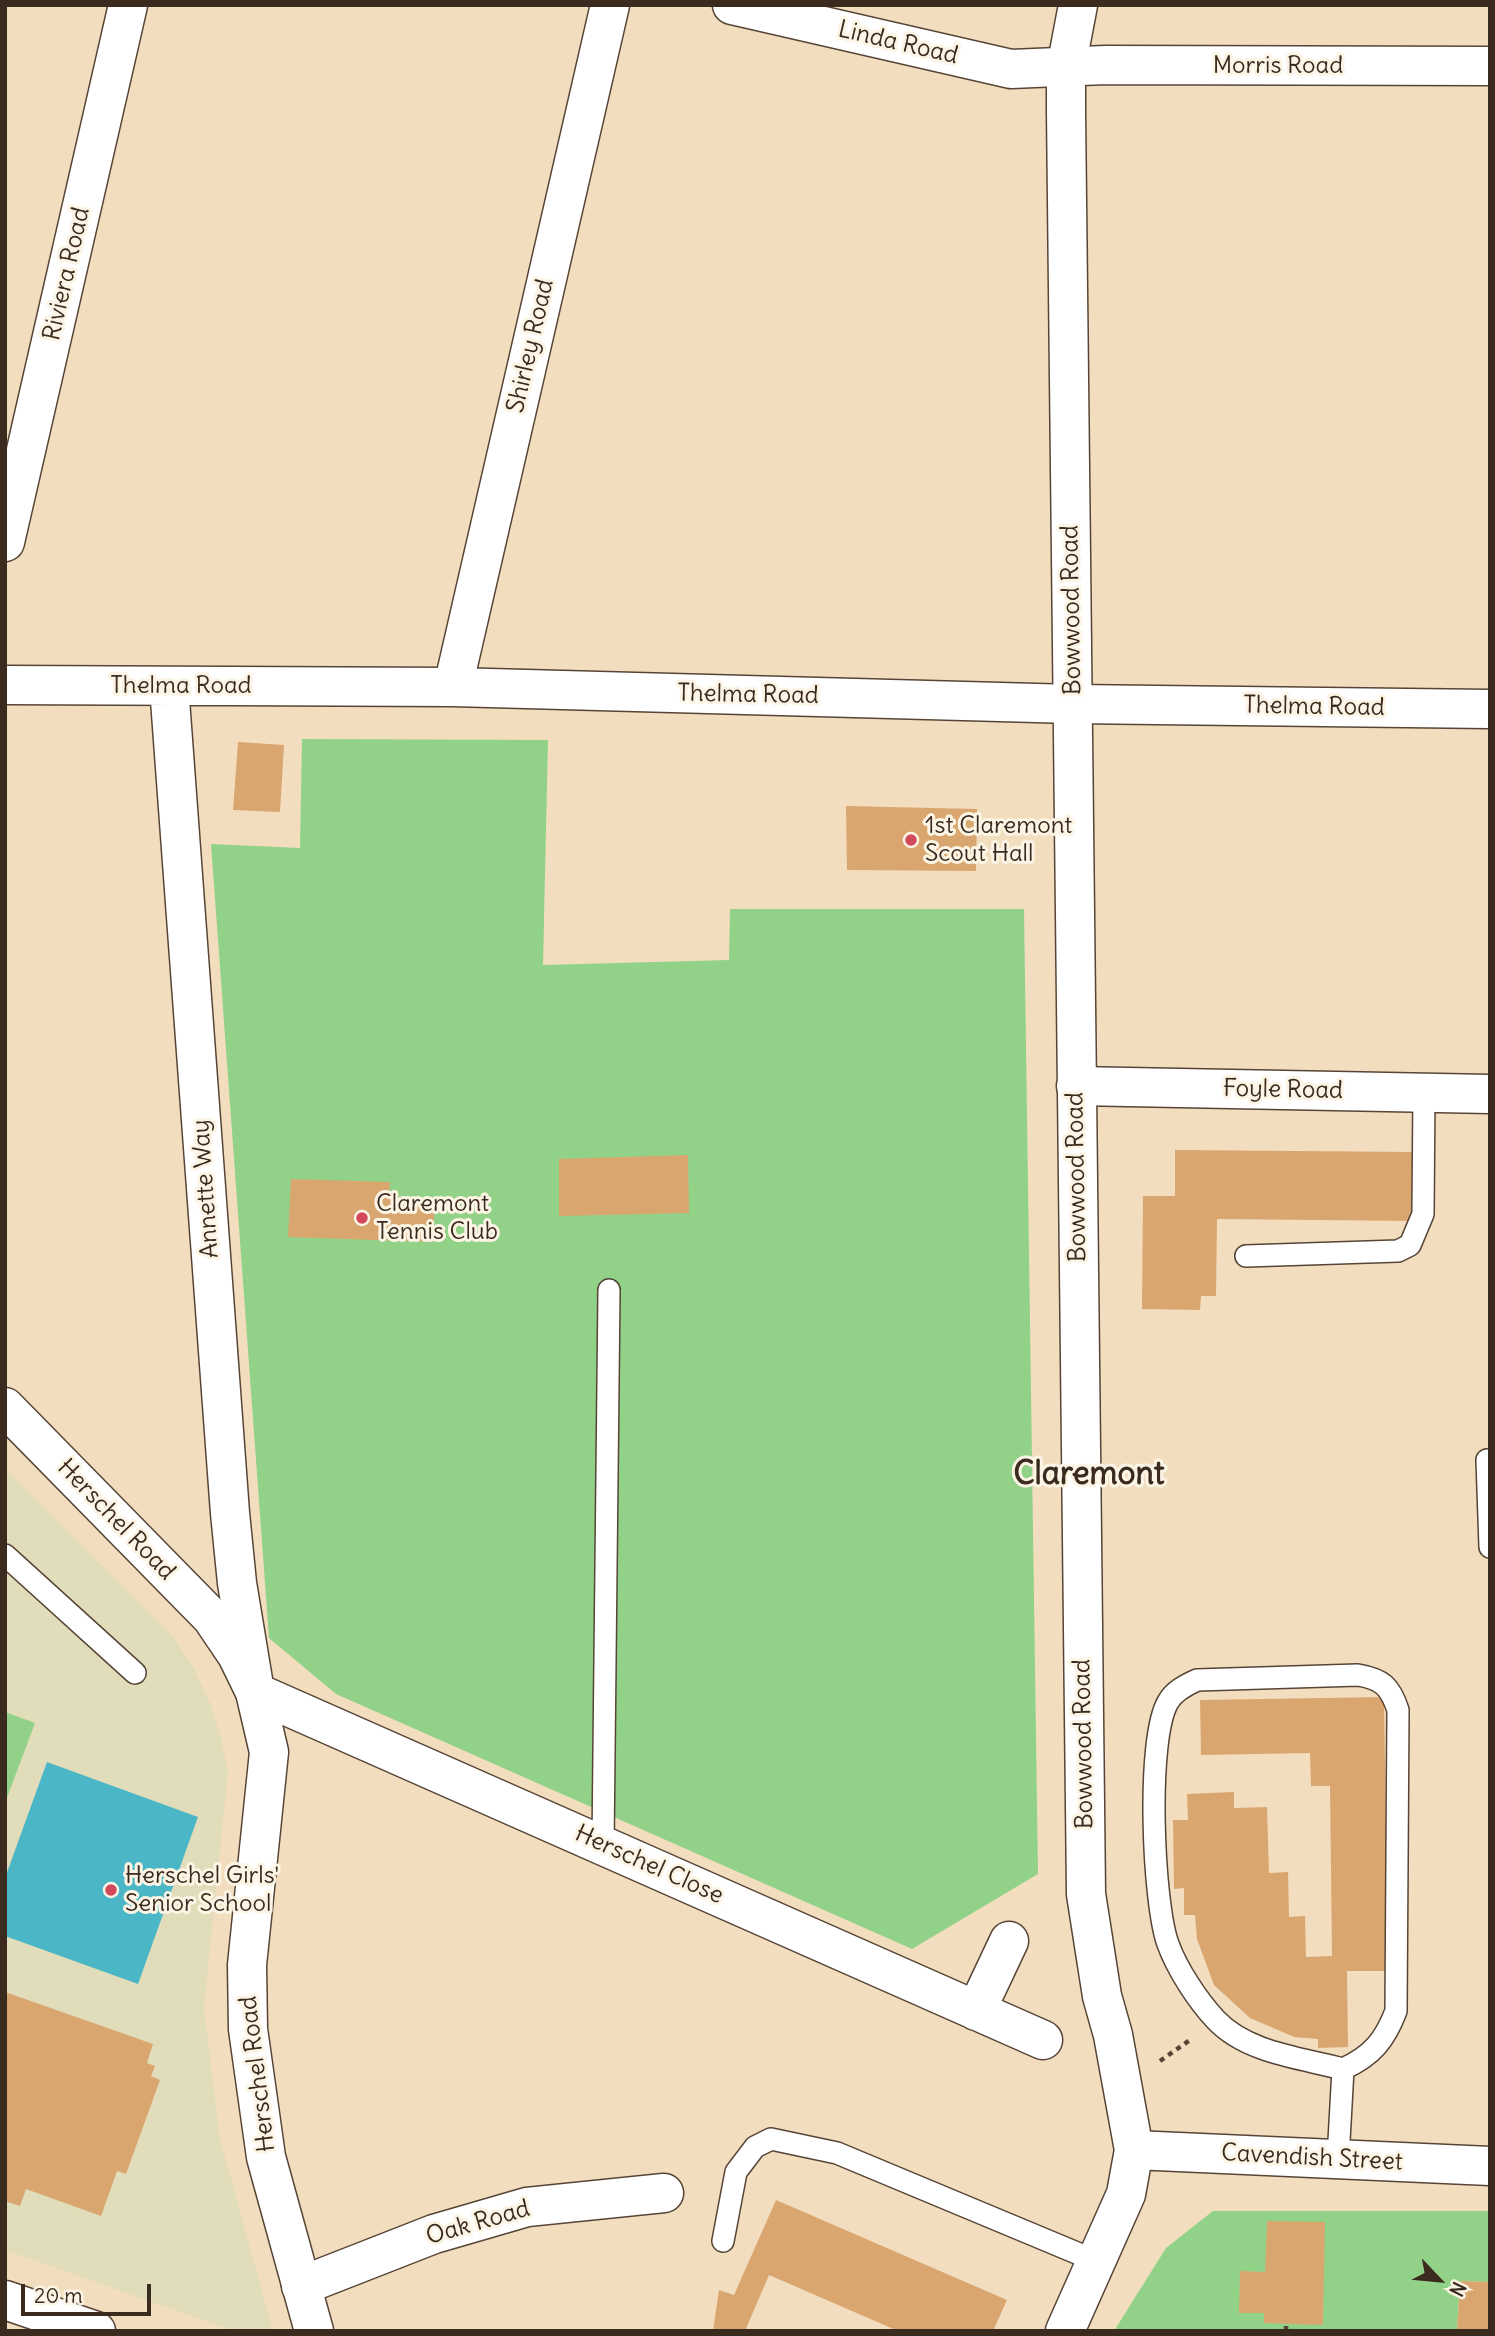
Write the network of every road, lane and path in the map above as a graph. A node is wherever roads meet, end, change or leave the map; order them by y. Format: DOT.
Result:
graph roads {
  1 [pos="128,5"];
  2 [pos="610,5"];
  3 [pos="732,5"];
  4 [pos="1078,5"];
  5 [pos="1490,66"];
  6 [pos="1066,68"];
  7 [pos="5,542"];
  8 [pos="5,685"];
  9 [pos="169,686"];
  10 [pos="453,687"];
  11 [pos="1073,704"];
  12 [pos="1490,709"];
  13 [pos="1076,1086"];
  14 [pos="1424,1092"];
  15 [pos="1490,1094"];
  16 [pos="1246,1256"];
  17 [pos="609,1290"];
  18 [pos="5,1407"];
  19 [pos="1487,1460"];
  20 [pos="1490,1547"];
  21 [pos="5,1555"];
  22 [pos="135,1673"];
  23 [pos="255,1692"];
  24 [pos="603,1845"];
  25 [pos="1009,1941"];
  26 [pos="976,2011"];
  27 [pos="1043,2040"];
  28 [pos="1343,2069"];
  29 [pos="1134,2150"];
  30 [pos="1338,2160"];
  31 [pos="1490,2166"];
  32 [pos="663,2193"];
  33 [pos="723,2241"];
  34 [pos="1096,2261"];
  35 [pos="300,2286"];
  36 [pos="5,2300"];
  37 [pos="1286,2324"];
  38 [pos="96,2331"];
  39 [pos="314,2331"];
  40 [pos="1065,2331"];
  41 [pos="1286,2331"];
  1 -- 7 [label="street, Riviera Road"];
  2 -- 10 [label="street, Shirley Road"];
  3 -- 6 [label="street, Linda Road"];
  4 -- 6 [label="street, Bowwood Road"];
  5 -- 6 [label="street, Morris Road"];
  6 -- 11 [label="street, Bowwood Road"];
  8 -- 9 [label="street, Thelma Road"];
  9 -- 10 [label="street, Thelma Road"];
  9 -- 23 [label="street, Annette Way"];
  10 -- 11 [label="street, Thelma Road"];
  11 -- 12 [label="street, Thelma Road"];
  11 -- 13 [label="street, Bowwood Road"];
  13 -- 14 [label="street, Foyle Road"];
  13 -- 29 [label="street, Bowwood Road"];
  14 -- 15 [label="street, Foyle Road"];
  14 -- 16 [label="lane"];
  17 -- 24 [label="lane"];
  18 -- 23 [label="street, Herschel Road"];
  19 -- 20 [label="lane"];
  21 -- 22 [label="lane"];
  23 -- 24 [label="street, Herschel Close"];
  23 -- 35 [label="street, Herschel Road"];
  24 -- 26 [label="street, Herschel Close"];
  25 -- 26 [label="street"];
  26 -- 27 [label="street, Herschel Close"];
  28 -- 28 [label="lane"];
  28 -- 30 [label="lane"];
  29 -- 30 [label="street, Cavendish Street"];
  29 -- 34 [label="street, Bowwood Road"];
  30 -- 31 [label="street, Cavendish Street"];
  32 -- 35 [label="street, Oak Road"];
  33 -- 34 [label="lane"];
  34 -- 40 [label="street, Bowwood Road"];
  35 -- 39 [label="street, Herschel Road"];
  36 -- 38 [label="street"];
  37 -- 41 [label="path"];
}
